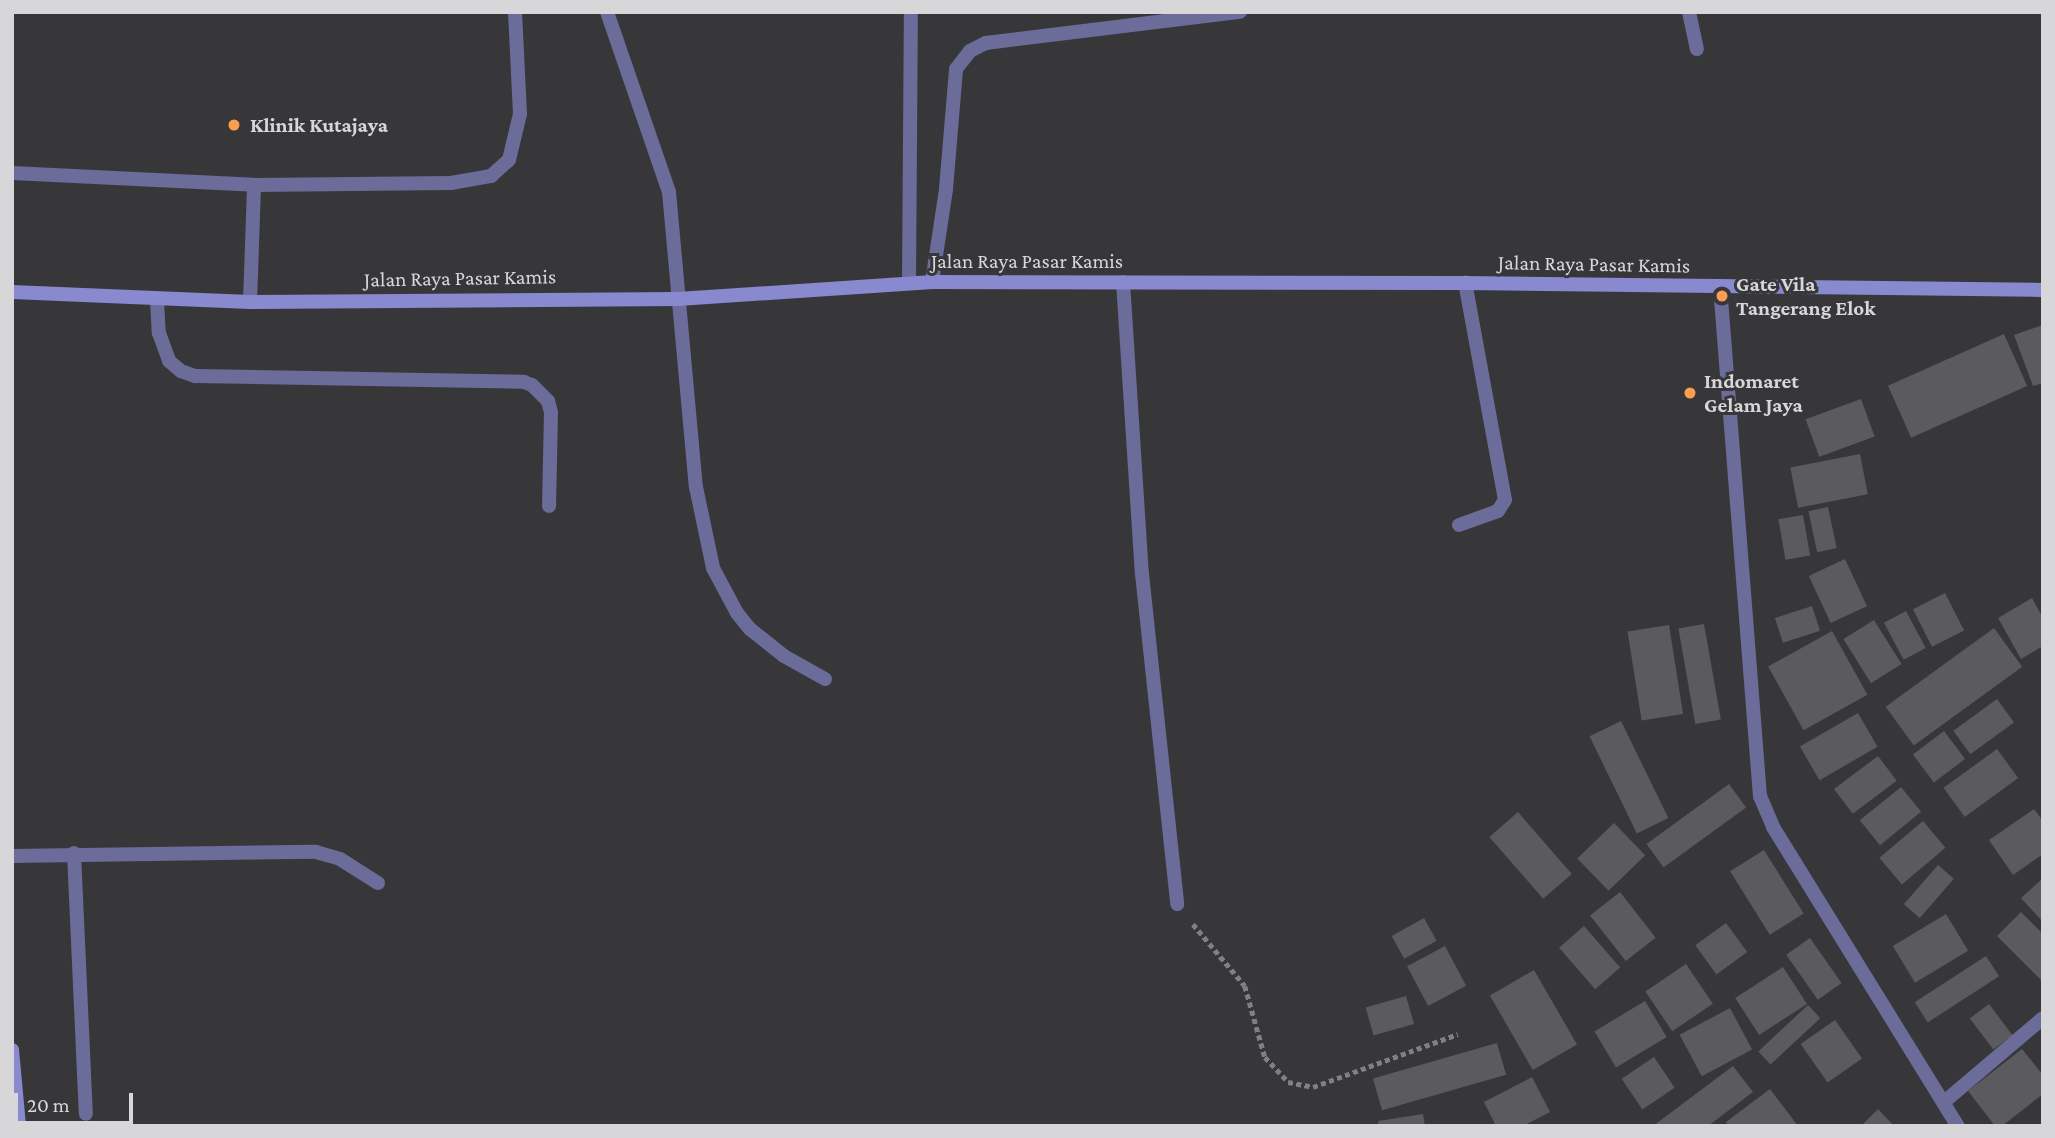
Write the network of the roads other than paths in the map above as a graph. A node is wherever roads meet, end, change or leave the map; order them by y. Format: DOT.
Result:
graph roads {
  1 [pos="515,12"];
  2 [pos="607,12"];
  3 [pos="911,12"];
  4 [pos="1240,12"];
  5 [pos="1689,12"];
  6 [pos="1697,49"];
  7 [pos="12,173"];
  8 [pos="254,185"];
  9 [pos="909,282"];
  10 [pos="932,282"];
  11 [pos="1124,282"];
  12 [pos="1465,283"];
  13 [pos="1720,286"];
  14 [pos="2043,289"];
  15 [pos="12,292"];
  16 [pos="678,299"];
  17 [pos="157,300"];
  18 [pos="250,302"];
  19 [pos="549,506"];
  20 [pos="1459,525"];
  21 [pos="825,679"];
  22 [pos="74,853"];
  23 [pos="12,856"];
  24 [pos="378,883"];
  25 [pos="1177,904"];
  26 [pos="2043,1018"];
  27 [pos="12,1050"];
  28 [pos="1944,1102"];
  29 [pos="86,1114"];
  30 [pos="19,1126"];
  31 [pos="1958,1126"];
  1 -- 8 [label="street"];
  2 -- 16 [label="street"];
  3 -- 9 [label="street"];
  4 -- 10 [label="street"];
  5 -- 6 [label="street"];
  7 -- 8 [label="street"];
  8 -- 18 [label="street"];
  9 -- 10 [label="main road, Jalan Raya Pasar Kamis"];
  9 -- 16 [label="main road, Jalan Raya Pasar Kamis"];
  10 -- 11 [label="main road, Jalan Raya Pasar Kamis"];
  11 -- 12 [label="main road, Jalan Raya Pasar Kamis"];
  11 -- 25 [label="street"];
  12 -- 13 [label="main road, Jalan Raya Pasar Kamis"];
  12 -- 20 [label="street"];
  13 -- 14 [label="main road, Jalan Raya Pasar Kamis"];
  13 -- 28 [label="street"];
  15 -- 17 [label="main road, Jalan Raya Pasar Kamis"];
  16 -- 18 [label="main road, Jalan Raya Pasar Kamis"];
  16 -- 21 [label="street"];
  17 -- 18 [label="main road, Jalan Raya Pasar Kamis"];
  17 -- 19 [label="street"];
  22 -- 23 [label="street"];
  22 -- 24 [label="street"];
  22 -- 29 [label="street"];
  26 -- 28 [label="street"];
  27 -- 30 [label="main road"];
  28 -- 31 [label="street"];
}
